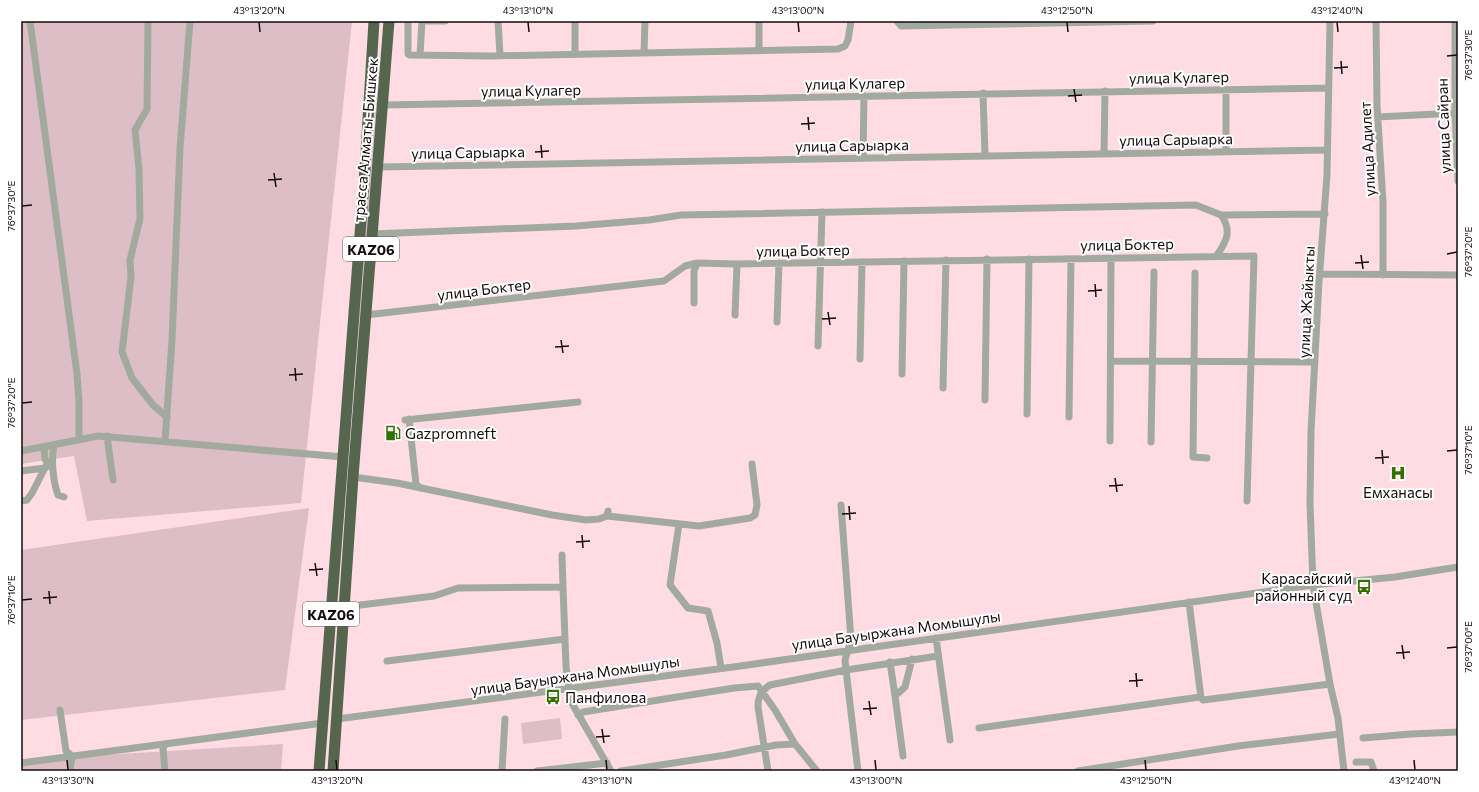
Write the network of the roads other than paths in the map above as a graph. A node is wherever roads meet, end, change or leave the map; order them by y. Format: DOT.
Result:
graph roads {
  1 [pos="30,21"];
  2 [pos="148,21"];
  3 [pos="190,21"];
  4 [pos="374,21"];
  5 [pos="389,21"];
  6 [pos="408,21"];
  7 [pos="422,21"];
  8 [pos="445,21"];
  9 [pos="498,21"];
  10 [pos="568,21"];
  11 [pos="576,21"];
  12 [pos="645,21"];
  13 [pos="759,21"];
  14 [pos="851,21"];
  15 [pos="1330,21"];
  16 [pos="1376,21"];
  17 [pos="1455,21"];
  18 [pos="897,22"];
  19 [pos="1152,22"];
  20 [pos="372,47"];
  21 [pos="387,48"];
  22 [pos="759,50"];
  23 [pos="644,53"];
  24 [pos="575,54"];
  25 [pos="420,55"];
  26 [pos="500,55"];
  27 [pos="1328,88"];
  28 [pos="1226,90"];
  29 [pos="1105,91"];
  30 [pos="983,93"];
  31 [pos="864,96"];
  32 [pos="383,105"];
  33 [pos="1455,113"];
  34 [pos="1378,117"];
  35 [pos="1327,150"];
  36 [pos="1226,152"];
  37 [pos="1104,154"];
  38 [pos="985,156"];
  39 [pos="863,158"];
  40 [pos="378,167"];
  41 [pos="1458,181"];
  42 [pos="822,212"];
  43 [pos="1325,214"];
  44 [pos="1221,215"];
  45 [pos="372,234"];
  46 [pos="1217,255"];
  47 [pos="1111,258"];
  48 [pos="987,259"];
  49 [pos="1029,259"];
  50 [pos="1071,259"];
  51 [pos="946,260"];
  52 [pos="904,261"];
  53 [pos="820,262"];
  54 [pos="862,262"];
  55 [pos="697,263"];
  56 [pos="779,263"];
  57 [pos="737,264"];
  58 [pos="1154,272"];
  59 [pos="1195,273"];
  60 [pos="1320,274"];
  61 [pos="1383,275"];
  62 [pos="1458,275"];
  63 [pos="694,303"];
  64 [pos="366,315"];
  65 [pos="735,315"];
  66 [pos="777,322"];
  67 [pos="818,346"];
  68 [pos="860,359"];
  69 [pos="1153,360"];
  70 [pos="1111,361"];
  71 [pos="1195,361"];
  72 [pos="1250,362"];
  73 [pos="1315,362"];
  74 [pos="349,367"];
  75 [pos="362,368"];
  76 [pos="902,374"];
  77 [pos="943,388"];
  78 [pos="985,400"];
  79 [pos="578,402"];
  80 [pos="1027,414"];
  81 [pos="167,417"];
  82 [pos="1069,417"];
  83 [pos="107,436"];
  84 [pos="79,439"];
  85 [pos="165,441"];
  86 [pos="1110,441"];
  87 [pos="1151,442"];
  88 [pos="54,445"];
  89 [pos="44,447"];
  90 [pos="21,451"];
  91 [pos="343,457"];
  92 [pos="1207,458"];
  93 [pos="752,464"];
  94 [pos="46,466"];
  95 [pos="21,471"];
  96 [pos="54,471"];
  97 [pos="353,477"];
  98 [pos="112,480"];
  99 [pos="420,488"];
  100 [pos="64,497"];
  101 [pos="21,501"];
  102 [pos="1247,501"];
  103 [pos="841,505"];
  104 [pos="679,524"];
  105 [pos="562,554"];
  106 [pos="1458,567"];
  107 [pos="1313,585"];
  108 [pos="563,587"];
  109 [pos="1189,602"];
  110 [pos="344,607"];
  111 [pos="936,638"];
  112 [pos="565,639"];
  113 [pos="848,651"];
  114 [pos="836,652"];
  115 [pos="938,656"];
  116 [pos="912,659"];
  117 [pos="845,660"];
  118 [pos="386,661"];
  119 [pos="890,662"];
  120 [pos="721,668"];
  121 [pos="846,670"];
  122 [pos="1330,684"];
  123 [pos="568,688"];
  124 [pos="762,690"];
  125 [pos="895,696"];
  126 [pos="1200,697"];
  127 [pos="60,710"];
  128 [pos="578,715"];
  129 [pos="337,719"];
  130 [pos="505,719"];
  131 [pos="323,723"];
  132 [pos="979,728"];
  133 [pos="1458,732"];
  134 [pos="1339,734"];
  135 [pos="1363,738"];
  136 [pos="950,740"];
  137 [pos="165,744"];
  138 [pos="795,744"];
  139 [pos="764,748"];
  140 [pos="72,756"];
  141 [pos="903,756"];
  142 [pos="1356,762"];
  143 [pos="21,763"];
  144 [pos="607,764"];
  145 [pos="70,771"];
  146 [pos="165,771"];
  147 [pos="319,771"];
  148 [pos="333,771"];
  149 [pos="502,771"];
  150 [pos="537,771"];
  151 [pos="611,771"];
  152 [pos="621,771"];
  153 [pos="768,771"];
  154 [pos="817,771"];
  155 [pos="858,771"];
  156 [pos="1078,771"];
  157 [pos="1344,771"];
  158 [pos="1374,771"];
  1 -- 84 [label="street"];
  2 -- 81 [label="street"];
  3 -- 81 [label="street"];
  4 -- 20 [label="highway, трасса Алматы-Бишкек / KАZ06"];
  5 -- 21 [label="highway, трасса Алматы-Бишкек / KАZ06"];
  6 -- 25 [label="street"];
  7 -- 8 [label="street"];
  7 -- 25 [label="street"];
  9 -- 26 [label="street"];
  10 -- 11 [label="street"];
  11 -- 24 [label="street"];
  12 -- 23 [label="street"];
  13 -- 22 [label="street"];
  14 -- 22 [label="street"];
  15 -- 27 [label="street, улица Жайыкты"];
  16 -- 34 [label="street, улица Адилет"];
  17 -- 33 [label="street, улица Сайран"];
  18 -- 19 [label="street"];
  20 -- 21 [label="highway"];
  20 -- 74 [label="highway, трасса Алматы-Бишкек / KАZ06"];
  21 -- 32 [label="highway, трасса Алматы-Бишкек / KАZ06"];
  22 -- 23 [label="street"];
  23 -- 24 [label="street"];
  24 -- 26 [label="street"];
  25 -- 26 [label="street"];
  27 -- 28 [label="street, улица Кулагер"];
  27 -- 35 [label="street, улица Жайыкты"];
  28 -- 29 [label="street, улица Кулагер"];
  28 -- 36 [label="street"];
  29 -- 30 [label="street, улица Кулагер"];
  29 -- 37 [label="street"];
  30 -- 31 [label="street, улица Кулагер"];
  30 -- 38 [label="street"];
  31 -- 32 [label="street, улица Кулагер"];
  31 -- 39 [label="street"];
  32 -- 40 [label="highway, трасса Алматы-Бишкек / KАZ06"];
  33 -- 34 [label="street"];
  33 -- 41 [label="street, улица Сайран"];
  34 -- 61 [label="street, улица Адилет"];
  35 -- 36 [label="street, улица Сарыарка"];
  35 -- 43 [label="street, улица Жайыкты"];
  36 -- 37 [label="street, улица Сарыарка"];
  37 -- 38 [label="street, улица Сарыарка"];
  38 -- 39 [label="street, улица Сарыарка"];
  39 -- 40 [label="street, улица Сарыарка"];
  40 -- 45 [label="highway, трасса Алматы-Бишкек / KАZ06"];
  42 -- 44 [label="street"];
  42 -- 45 [label="street"];
  42 -- 53 [label="street"];
  43 -- 44 [label="street"];
  43 -- 60 [label="street, улица Жайыкты"];
  44 -- 46 [label="street"];
  45 -- 64 [label="highway, трасса Алматы-Бишкек / KАZ06"];
  46 -- 47 [label="street, улица Боктер"];
  46 -- 72 [label="street, улица Боктер"];
  47 -- 50 [label="street, улица Боктер"];
  47 -- 70 [label="street"];
  48 -- 49 [label="street, улица Боктер"];
  48 -- 51 [label="street, улица Боктер"];
  48 -- 78 [label="street"];
  49 -- 50 [label="street, улица Боктер"];
  49 -- 80 [label="street"];
  50 -- 82 [label="street"];
  51 -- 52 [label="street, улица Боктер"];
  51 -- 77 [label="street"];
  52 -- 54 [label="street, улица Боктер"];
  52 -- 76 [label="street"];
  53 -- 54 [label="street, улица Боктер"];
  53 -- 56 [label="street, улица Боктер"];
  53 -- 67 [label="street"];
  54 -- 68 [label="street"];
  55 -- 57 [label="street, улица Боктер"];
  55 -- 63 [label="street"];
  55 -- 64 [label="street, улица Боктер"];
  56 -- 57 [label="street, улица Боктер"];
  56 -- 66 [label="street"];
  57 -- 65 [label="street"];
  58 -- 69 [label="street"];
  59 -- 71 [label="street"];
  60 -- 61 [label="street"];
  60 -- 73 [label="street, улица Жайыкты"];
  61 -- 62 [label="street"];
  64 -- 75 [label="highway, трасса Алматы-Бишкек / KАZ06"];
  69 -- 70 [label="street"];
  69 -- 71 [label="street"];
  69 -- 87 [label="street"];
  70 -- 86 [label="street"];
  71 -- 72 [label="street"];
  71 -- 92 [label="street"];
  72 -- 73 [label="street"];
  72 -- 102 [label="street"];
  73 -- 107 [label="street, улица Жайыкты"];
  74 -- 75 [label="highway"];
  74 -- 91 [label="highway, трасса Алматы-Бишкек / KАZ06"];
  75 -- 97 [label="highway, трасса Алматы-Бишкек / KАZ06"];
  79 -- 99 [label="street"];
  81 -- 85 [label="street"];
  83 -- 84 [label="street"];
  83 -- 85 [label="street"];
  83 -- 98 [label="street"];
  84 -- 88 [label="street"];
  85 -- 91 [label="street"];
  88 -- 89 [label="street"];
  88 -- 96 [label="street"];
  89 -- 90 [label="street"];
  89 -- 94 [label="street"];
  91 -- 131 [label="highway, KАZ06"];
  93 -- 104 [label="street"];
  94 -- 95 [label="street"];
  94 -- 96 [label="street"];
  94 -- 101 [label="street"];
  96 -- 100 [label="street"];
  97 -- 99 [label="street"];
  97 -- 110 [label="highway, KАZ06"];
  99 -- 104 [label="street"];
  103 -- 113 [label="street"];
  104 -- 120 [label="street"];
  105 -- 108 [label="street"];
  106 -- 107 [label="street, улица Бауыржана Момышулы"];
  107 -- 109 [label="street, улица Бауыржана Момышулы"];
  107 -- 122 [label="street, улица Жайыкты"];
  108 -- 110 [label="street"];
  108 -- 112 [label="street"];
  109 -- 111 [label="street, улица Бауыржана Момышулы"];
  109 -- 126 [label="street"];
  110 -- 129 [label="highway, KАZ06"];
  111 -- 113 [label="street, улица Бауыржана Момышулы"];
  111 -- 115 [label="street"];
  112 -- 118 [label="street"];
  112 -- 123 [label="street"];
  113 -- 114 [label="street, улица Бауыржана Момышулы"];
  113 -- 117 [label="street"];
  114 -- 117 [label="street"];
  114 -- 120 [label="street, улица Бауыржана Момышулы"];
  115 -- 116 [label="street"];
  115 -- 136 [label="street"];
  116 -- 119 [label="street"];
  116 -- 125 [label="street"];
  117 -- 121 [label="street"];
  119 -- 121 [label="street"];
  119 -- 125 [label="street"];
  120 -- 123 [label="street, улица Бауыржана Момышулы"];
  121 -- 124 [label="street"];
  121 -- 155 [label="street"];
  122 -- 126 [label="street"];
  122 -- 134 [label="street, улица Жайыкты"];
  123 -- 128 [label="street"];
  123 -- 129 [label="street, улица Бауыржана Момышулы"];
  124 -- 128 [label="street"];
  124 -- 138 [label="street"];
  124 -- 139 [label="street"];
  125 -- 141 [label="street"];
  126 -- 132 [label="street"];
  127 -- 140 [label="street"];
  128 -- 144 [label="street"];
  129 -- 148 [label="highway, KАZ06"];
  130 -- 149 [label="street"];
  131 -- 137 [label="street"];
  131 -- 147 [label="highway, KАZ06"];
  133 -- 135 [label="street"];
  134 -- 156 [label="street"];
  134 -- 157 [label="street, улица Жайыкты"];
  137 -- 140 [label="street"];
  137 -- 146 [label="street"];
  138 -- 139 [label="street"];
  138 -- 154 [label="street"];
  139 -- 152 [label="street"];
  139 -- 153 [label="street"];
  140 -- 143 [label="street"];
  140 -- 145 [label="street"];
  142 -- 158 [label="street"];
  144 -- 150 [label="street"];
  144 -- 151 [label="street"];
}
